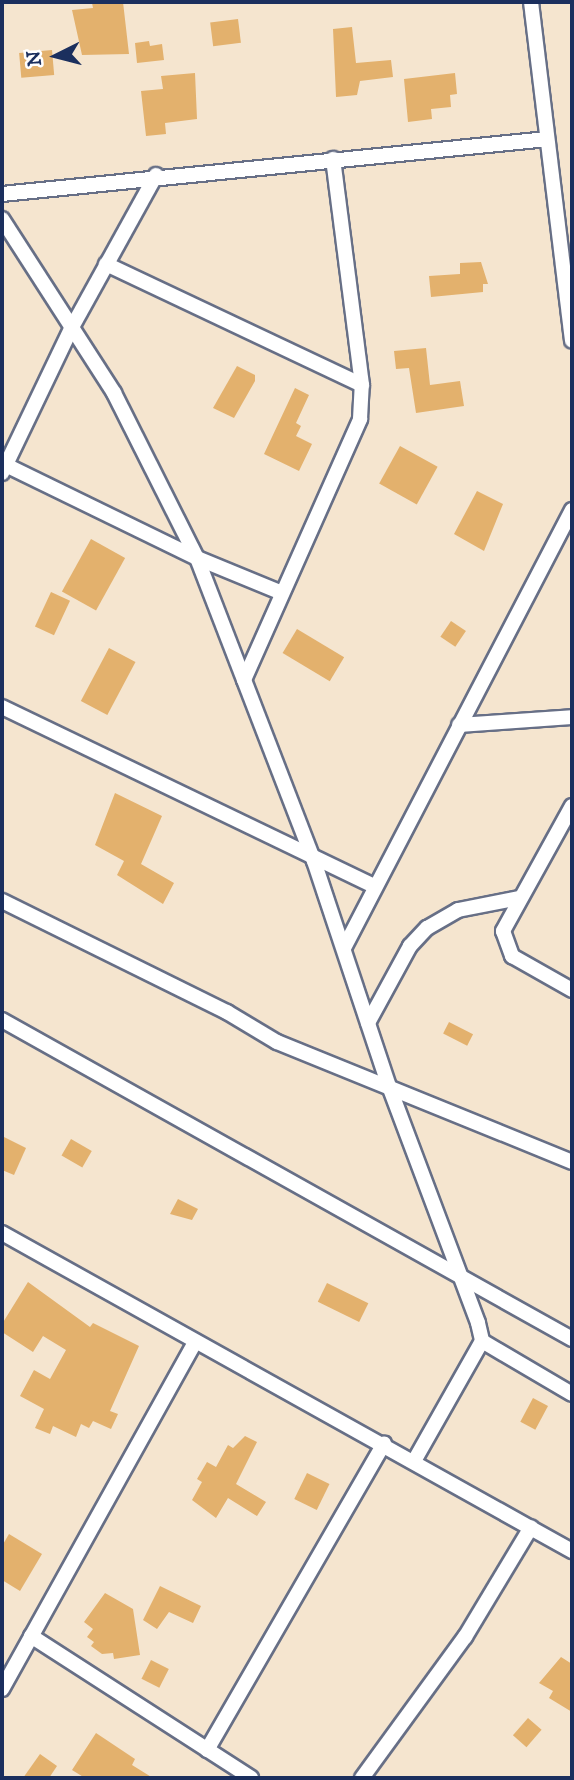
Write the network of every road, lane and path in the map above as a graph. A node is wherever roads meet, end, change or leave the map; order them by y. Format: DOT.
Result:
graph roads {
  1 [pos="531,2"];
  2 [pos="547,139"];
  3 [pos="333,159"];
  4 [pos="156,175"];
  5 [pos="2,194"];
  6 [pos="2,219"];
  7 [pos="106,264"];
  8 [pos="71,329"];
  9 [pos="572,341"];
  10 [pos="362,385"];
  11 [pos="4,469"];
  12 [pos="572,510"];
  13 [pos="197,558"];
  14 [pos="280,592"];
  15 [pos="244,680"];
  16 [pos="2,707"];
  17 [pos="572,718"];
  18 [pos="459,725"];
  19 [pos="572,806"];
  20 [pos="314,861"];
  21 [pos="374,886"];
  22 [pos="520,898"];
  23 [pos="2,901"];
  24 [pos="344,948"];
  25 [pos="572,990"];
  26 [pos="2,1020"];
  27 [pos="368,1023"];
  28 [pos="389,1086"];
  29 [pos="572,1162"];
  30 [pos="2,1234"];
  31 [pos="461,1278"];
  32 [pos="572,1339"];
  33 [pos="482,1341"];
  34 [pos="195,1342"];
  35 [pos="572,1394"];
  36 [pos="384,1444"];
  37 [pos="414,1461"];
  38 [pos="531,1527"];
  39 [pos="572,1551"];
  40 [pos="31,1636"];
  41 [pos="2,1689"];
  42 [pos="207,1750"];
  43 [pos="251,1778"];
  44 [pos="362,1778"];
  1 -- 2 [label="street"];
  2 -- 3 [label="street"];
  2 -- 9 [label="street"];
  3 -- 4 [label="street"];
  3 -- 10 [label="street"];
  4 -- 5 [label="street"];
  4 -- 7 [label="street"];
  6 -- 8 [label="street"];
  7 -- 8 [label="street"];
  7 -- 10 [label="street"];
  8 -- 11 [label="street"];
  8 -- 13 [label="street"];
  10 -- 14 [label="street"];
  11 -- 13 [label="street"];
  12 -- 18 [label="street"];
  13 -- 14 [label="street"];
  13 -- 15 [label="street"];
  14 -- 15 [label="street"];
  15 -- 20 [label="street"];
  16 -- 20 [label="street"];
  17 -- 18 [label="street"];
  18 -- 21 [label="street"];
  19 -- 22 [label="street"];
  20 -- 21 [label="street"];
  20 -- 24 [label="street"];
  21 -- 24 [label="street"];
  22 -- 25 [label="street"];
  22 -- 27 [label="street"];
  23 -- 28 [label="street"];
  24 -- 27 [label="street"];
  26 -- 31 [label="street"];
  27 -- 28 [label="street"];
  28 -- 29 [label="street"];
  28 -- 31 [label="street"];
  30 -- 34 [label="street"];
  31 -- 32 [label="street"];
  31 -- 33 [label="street"];
  33 -- 35 [label="street"];
  33 -- 37 [label="street"];
  34 -- 36 [label="street"];
  34 -- 40 [label="street"];
  36 -- 37 [label="street"];
  36 -- 42 [label="street"];
  37 -- 38 [label="street"];
  38 -- 39 [label="street"];
  38 -- 44 [label="street"];
  40 -- 41 [label="street"];
  40 -- 42 [label="street"];
  42 -- 43 [label="street"];
}
